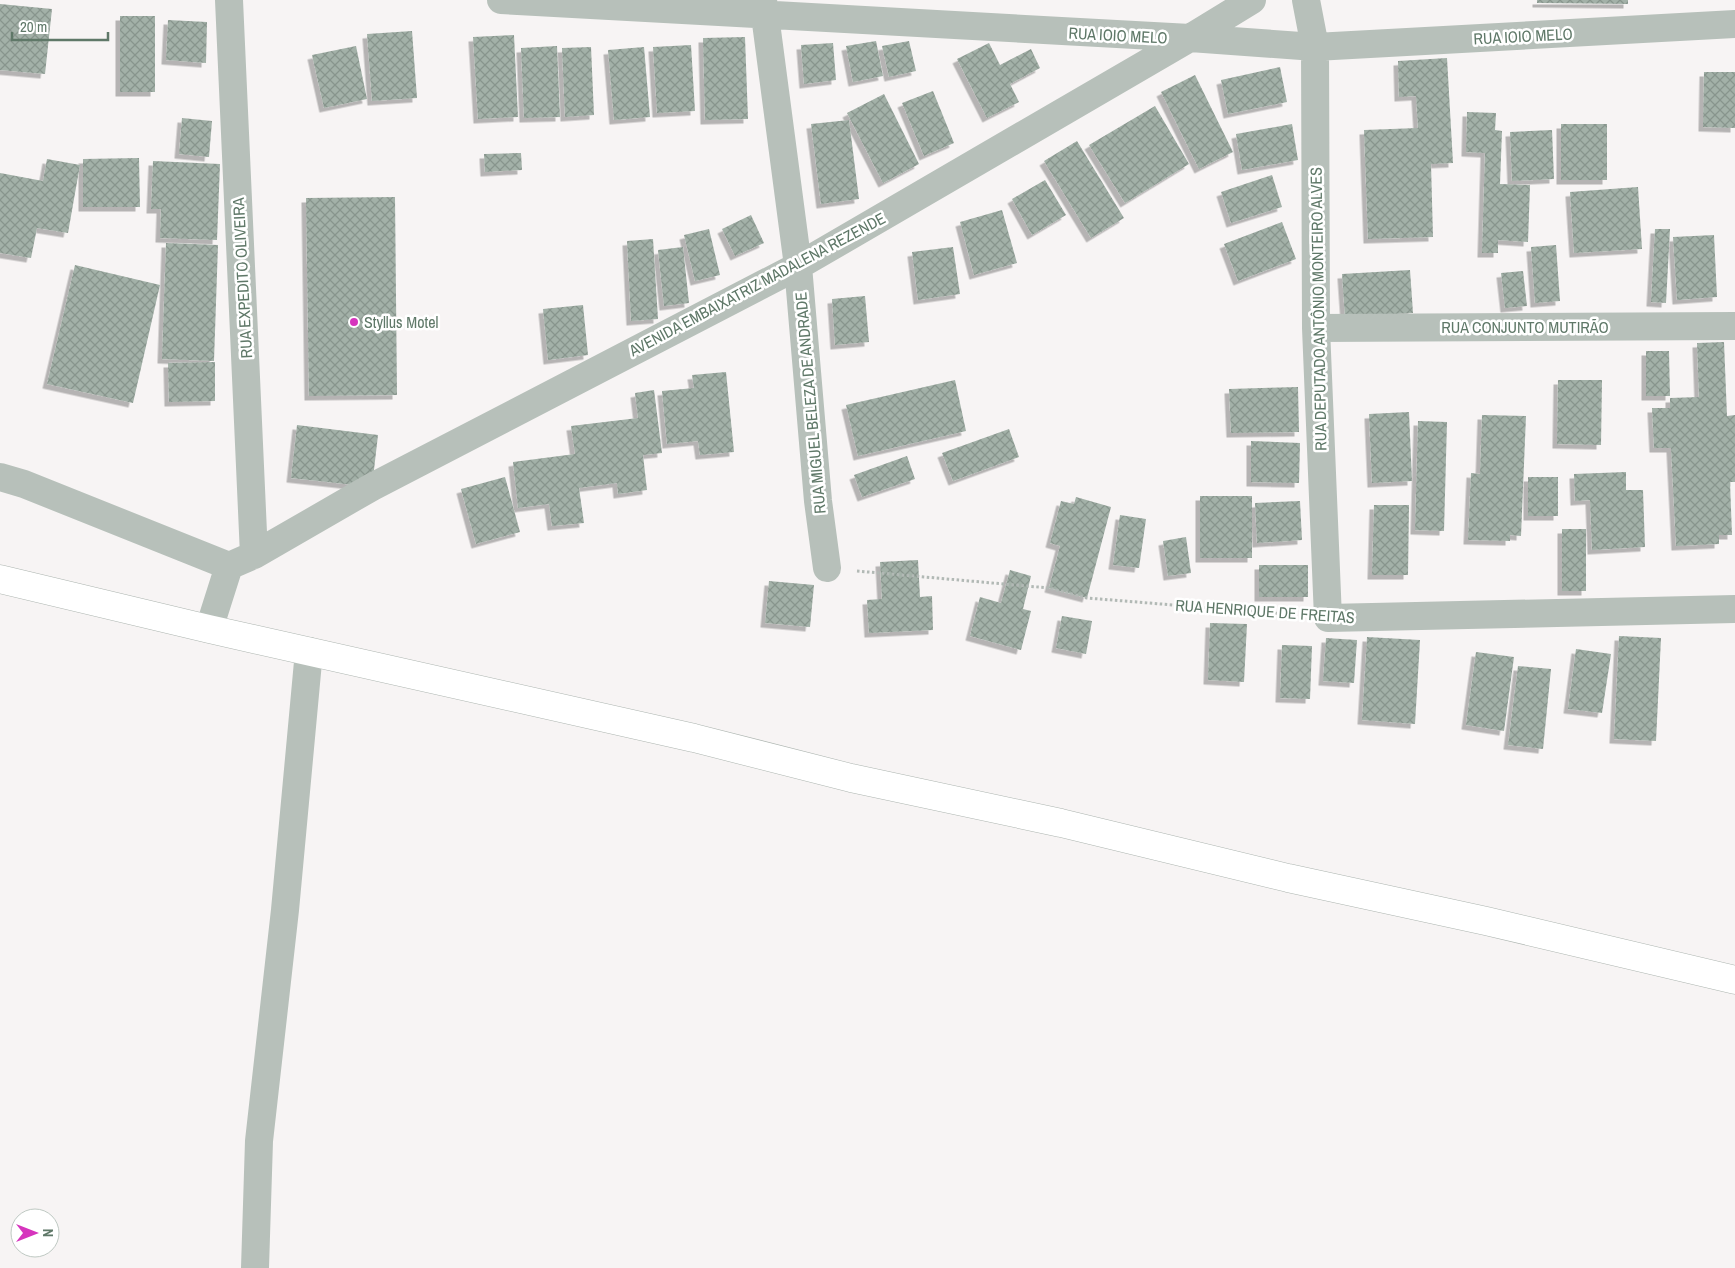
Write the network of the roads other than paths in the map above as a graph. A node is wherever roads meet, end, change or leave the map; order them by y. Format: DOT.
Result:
graph roads {
  1 [pos="229,0"];
  2 [pos="501,0"];
  3 [pos="1252,0"];
  4 [pos="1306,0"];
  5 [pos="763,8"];
  6 [pos="1735,24"];
  7 [pos="1190,38"];
  8 [pos="1315,47"];
  9 [pos="798,266"];
  10 [pos="1735,326"];
  11 [pos="1316,328"];
  12 [pos="0,477"];
  13 [pos="254,556"];
  14 [pos="229,566"];
  15 [pos="827,568"];
  16 [pos="0,579"];
  17 [pos="1735,609"];
  18 [pos="1328,618"];
  19 [pos="209,628"];
  20 [pos="308,651"];
  21 [pos="1735,980"];
  22 [pos="255,1268"];
  1 -- 13 [label="street, RUA EXPEDITO OLIVEIRA"];
  2 -- 5 [label="street, RUA IOIO MELO"];
  3 -- 7 [label="street, AVENIDA EMBAIXATRIZ MADALENA REZENDE"];
  4 -- 8 [label="street, RUA DEPUTADO ANTÔNIO MONTEIRO ALVES"];
  5 -- 7 [label="street, RUA IOIO MELO"];
  5 -- 9 [label="street, RUA MIGUEL BELEZA DE ANDRADE"];
  6 -- 8 [label="street, RUA IOIO MELO"];
  7 -- 8 [label="street, RUA IOIO MELO"];
  7 -- 9 [label="street, AVENIDA EMBAIXATRIZ MADALENA REZENDE"];
  8 -- 11 [label="street, RUA DEPUTADO ANTÔNIO MONTEIRO ALVES"];
  9 -- 13 [label="street, AVENIDA EMBAIXATRIZ MADALENA REZENDE"];
  9 -- 15 [label="street, RUA MIGUEL BELEZA DE ANDRADE"];
  10 -- 11 [label="street, RUA CONJUNTO MUTIRÃO"];
  11 -- 18 [label="street, RUA DEPUTADO ANTÔNIO MONTEIRO ALVES"];
  12 -- 14 [label="street"];
  13 -- 14 [label="street, AVENIDA EMBAIXATRIZ MADALENA REZENDE"];
  14 -- 19 [label="street"];
  16 -- 19 [label="highway"];
  17 -- 18 [label="street, RUA HENRIQUE DE FREITAS"];
  19 -- 20 [label="highway"];
  20 -- 21 [label="highway"];
  20 -- 22 [label="street"];
}
